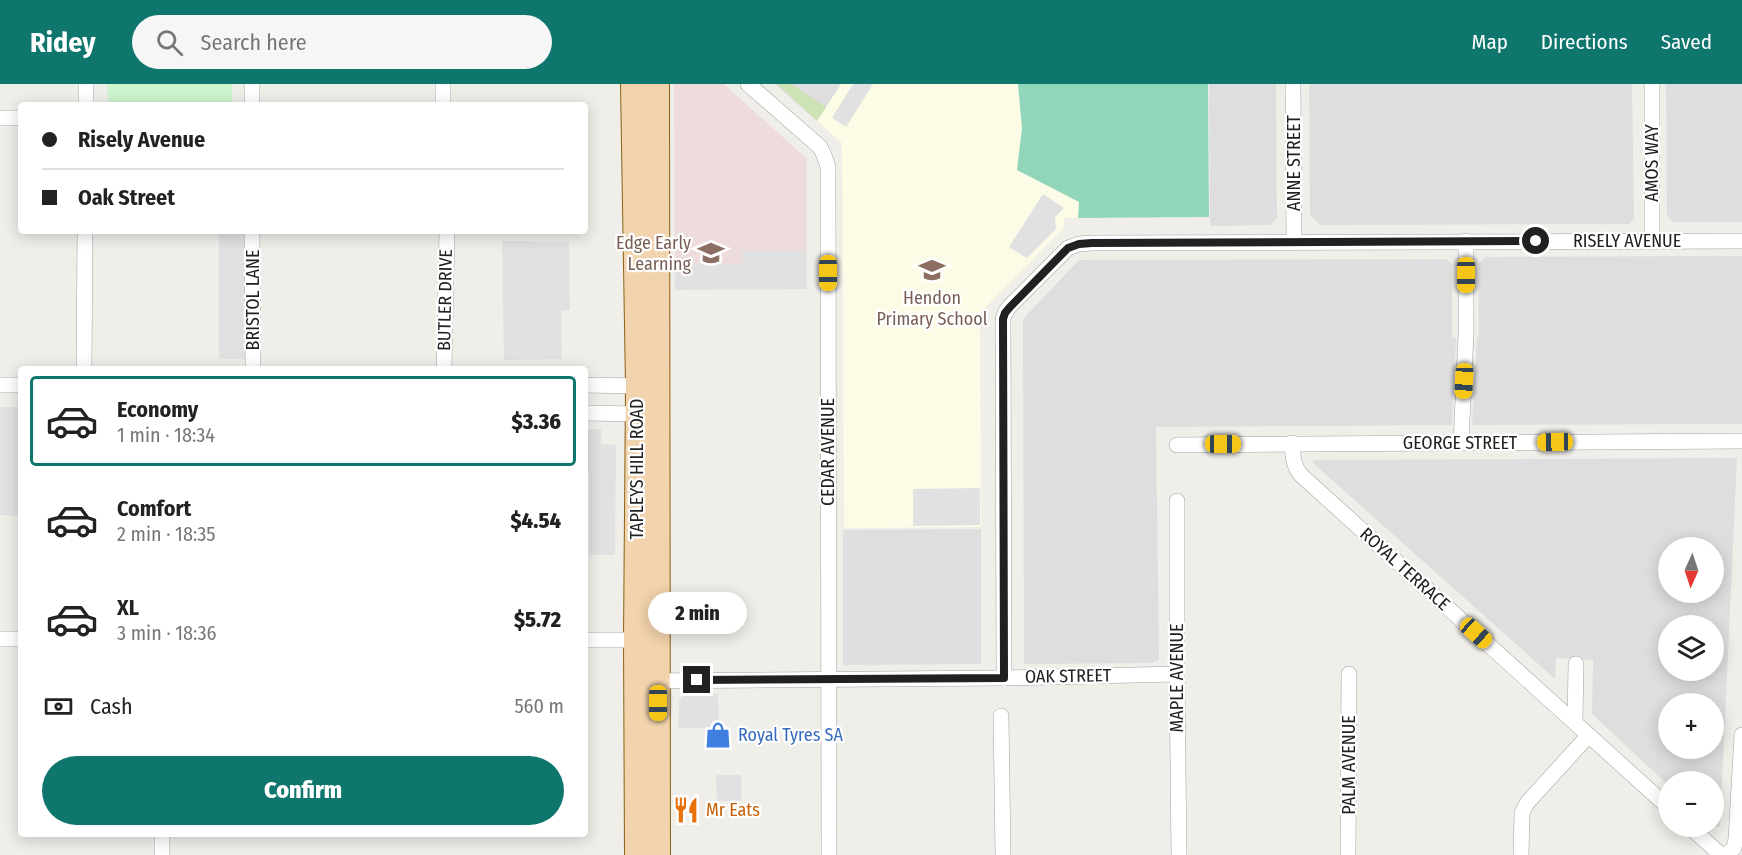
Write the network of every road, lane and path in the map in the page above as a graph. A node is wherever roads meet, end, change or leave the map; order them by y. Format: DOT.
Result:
graph roads {
  1 [pos="86,84"];
  2 [pos="252,84"];
  3 [pos="443,84"];
  4 [pos="633,84"];
  5 [pos="657,84"];
  6 [pos="748,84"];
  7 [pos="1293,84"];
  8 [pos="1652,84"];
  9 [pos="86,102"];
  10 [pos="252,102"];
  11 [pos="443,102"];
  12 [pos="0,118"];
  13 [pos="18,118"];
  14 [pos="85,234"];
  15 [pos="252,234"];
  16 [pos="447,234"];
  17 [pos="1466,241"];
  18 [pos="1652,241"];
  19 [pos="1742,241"];
  20 [pos="1294,242"];
  21 [pos="84,366"];
  22 [pos="253,366"];
  23 [pos="444,366"];
  24 [pos="0,385"];
  25 [pos="18,385"];
  26 [pos="588,385"];
  27 [pos="638,386"];
  28 [pos="657,400"];
  29 [pos="588,413"];
  30 [pos="637,414"];
  31 [pos="1742,441"];
  32 [pos="1292,443"];
  33 [pos="1461,443"];
  34 [pos="1177,445"];
  35 [pos="1177,501"];
  36 [pos="0,639"];
  37 [pos="18,639"];
  38 [pos="588,640"];
  39 [pos="647,640"];
  40 [pos="1576,664"];
  41 [pos="1177,674"];
  42 [pos="1349,674"];
  43 [pos="1004,678"];
  44 [pos="828,680"];
  45 [pos="647,681"];
  46 [pos="1001,716"];
  47 [pos="1575,722"];
  48 [pos="1742,735"];
  49 [pos="1588,736"];
  50 [pos="1658,798"];
  51 [pos="162,837"];
  52 [pos="1701,837"];
  53 [pos="162,855"];
  54 [pos="637,855"];
  55 [pos="658,855"];
  56 [pos="829,855"];
  57 [pos="1003,855"];
  58 [pos="1179,855"];
  59 [pos="1348,855"];
  60 [pos="1521,855"];
  61 [pos="1721,855"];
  62 [pos="1726,855"];
  1 -- 9 [label="street"];
  2 -- 10 [label="street"];
  3 -- 11 [label="street"];
  4 -- 27 [label="main road, TAPLEYS HILL ROAD"];
  5 -- 28 [label="main road, TAPLEYS HILL ROAD"];
  6 -- 44 [label="street, CEDAR AVENUE"];
  7 -- 20 [label="street, ANNE STREET"];
  8 -- 18 [label="street, AMOS WAY"];
  12 -- 13 [label="street"];
  14 -- 21 [label="street"];
  15 -- 22 [label="street, BRISTOL LANE"];
  16 -- 23 [label="street, BUTLER DRIVE"];
  17 -- 18 [label="street, RISELY AVENUE"];
  17 -- 20 [label="street, RISELY AVENUE"];
  17 -- 33 [label="street"];
  18 -- 19 [label="street, RISELY AVENUE"];
  20 -- 43 [label="street, RISELY AVENUE"];
  24 -- 25 [label="street"];
  26 -- 27 [label="street"];
  27 -- 28 [label="street"];
  27 -- 30 [label="main road, TAPLEYS HILL ROAD"];
  28 -- 30 [label="street"];
  28 -- 39 [label="main road, TAPLEYS HILL ROAD"];
  29 -- 30 [label="street"];
  30 -- 39 [label="main road, TAPLEYS HILL ROAD"];
  31 -- 33 [label="street, GEORGE STREET"];
  32 -- 33 [label="street, GEORGE STREET"];
  32 -- 34 [label="street, GEORGE STREET"];
  32 -- 47 [label="street, ROYAL TERRACE"];
  35 -- 41 [label="street, MAPLE AVENUE"];
  36 -- 37 [label="street"];
  38 -- 39 [label="street"];
  39 -- 45 [label="main road, TAPLEYS HILL ROAD"];
  40 -- 47 [label="street"];
  41 -- 43 [label="street, OAK STREET"];
  41 -- 58 [label="street, MAPLE AVENUE"];
  42 -- 59 [label="street, PALM AVENUE"];
  43 -- 44 [label="street, OAK STREET"];
  44 -- 45 [label="street, OAK STREET"];
  44 -- 56 [label="street, CEDAR AVENUE"];
  45 -- 54 [label="main road, TAPLEYS HILL ROAD"];
  45 -- 55 [label="main road, TAPLEYS HILL ROAD"];
  46 -- 57 [label="street"];
  47 -- 49 [label="street, ROYAL TERRACE"];
  48 -- 62 [label="street"];
  49 -- 50 [label="street, ROYAL TERRACE"];
  49 -- 60 [label="street"];
  51 -- 53 [label="street"];
  52 -- 61 [label="street"];
}
